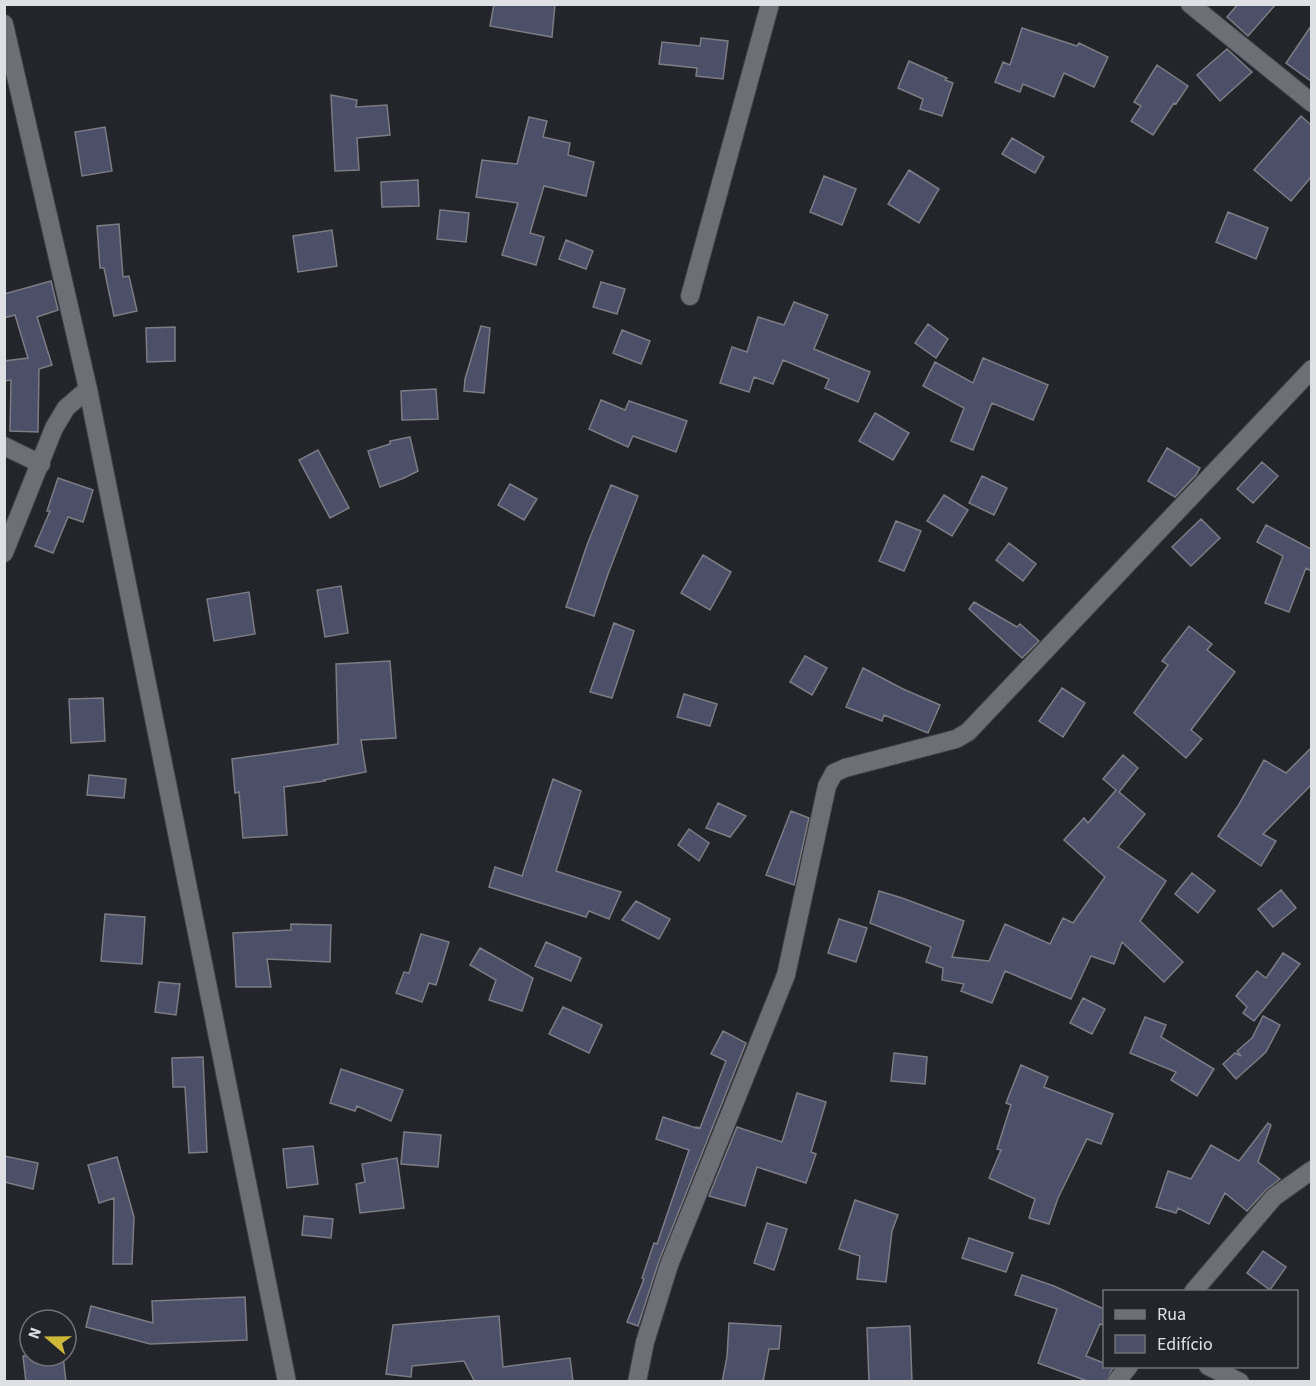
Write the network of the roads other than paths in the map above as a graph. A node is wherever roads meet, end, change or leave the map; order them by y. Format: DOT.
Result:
graph roads {
  1 [pos="770,4"];
  2 [pos="1190,4"];
  3 [pos="4,24"];
  4 [pos="1311,103"];
  5 [pos="690,296"];
  6 [pos="1311,369"];
  7 [pos="88,389"];
  8 [pos="4,446"];
  9 [pos="41,464"];
  10 [pos="4,553"];
  11 [pos="1311,1170"];
  12 [pos="1195,1290"];
  13 [pos="1127,1368"];
  14 [pos="1212,1368"];
  15 [pos="287,1382"];
  16 [pos="637,1382"];
  17 [pos="1116,1382"];
  18 [pos="1240,1382"];
  1 -- 5 [label="street"];
  2 -- 4 [label="street"];
  3 -- 7 [label="street"];
  6 -- 16 [label="street"];
  7 -- 9 [label="street"];
  7 -- 15 [label="street"];
  8 -- 9 [label="street"];
  9 -- 10 [label="street"];
  11 -- 12 [label="street"];
  13 -- 17 [label="street"];
  14 -- 18 [label="street"];
}
